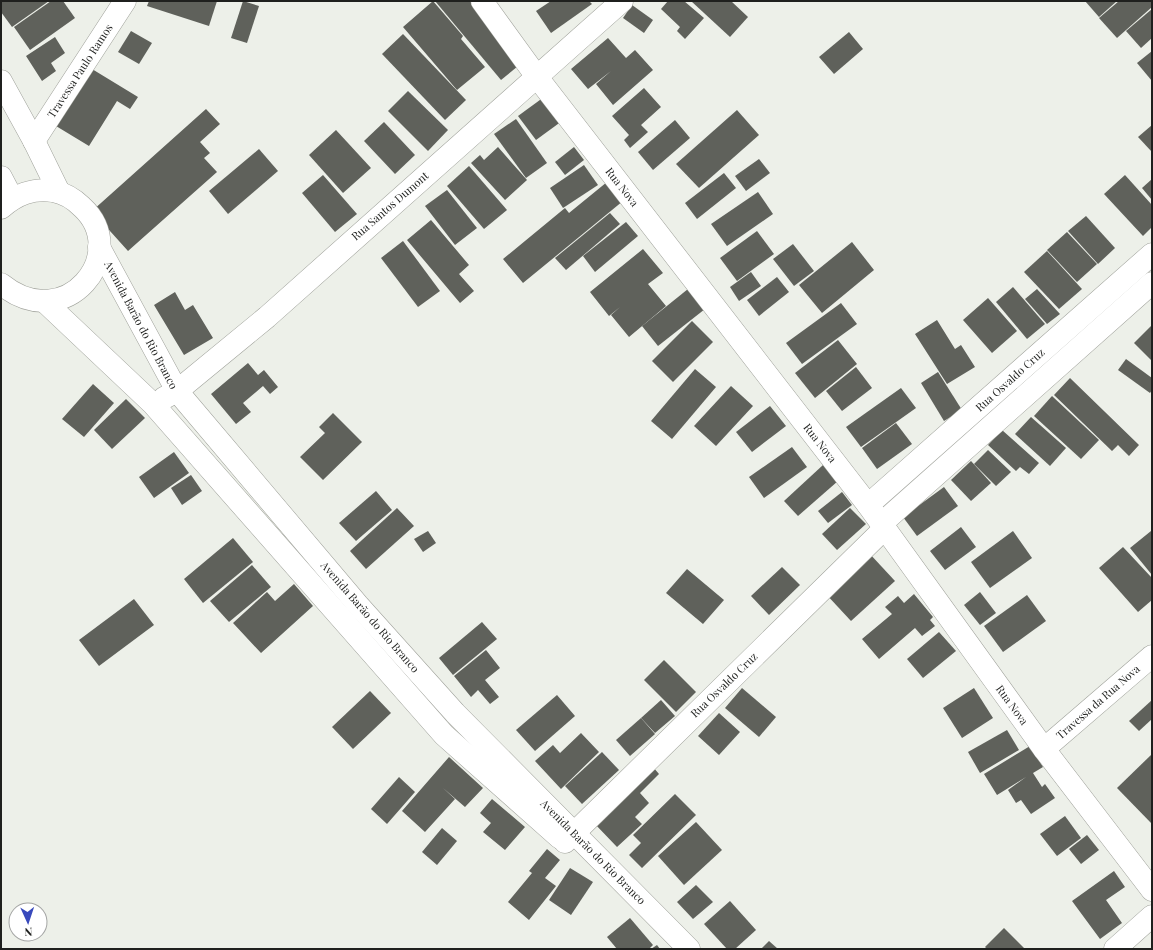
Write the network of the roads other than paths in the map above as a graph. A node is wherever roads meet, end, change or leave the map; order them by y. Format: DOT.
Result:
graph roads {
  1 [pos="125,1"];
  2 [pos="482,1"];
  3 [pos="622,1"];
  4 [pos="537,78"];
  5 [pos="1,81"];
  6 [pos="34,141"];
  7 [pos="1,177"];
  8 [pos="59,192"];
  9 [pos="6,203"];
  10 [pos="99,247"];
  11 [pos="1152,254"];
  12 [pos="1152,283"];
  13 [pos="1,284"];
  14 [pos="45,302"];
  15 [pos="177,391"];
  16 [pos="153,404"];
  17 [pos="868,505"];
  18 [pos="883,526"];
  19 [pos="1152,656"];
  20 [pos="1044,749"];
  21 [pos="570,837"];
  22 [pos="1152,890"];
  23 [pos="1152,916"];
  24 [pos="670,949"];
  25 [pos="689,949"];
  26 [pos="1115,949"];
  1 -- 6 [label="street, Travessa Paulo Ramos"];
  2 -- 4 [label="street, Rua Nova"];
  3 -- 4 [label="street, Rua Santos Dumont"];
  4 -- 15 [label="street, Rua Santos Dumont"];
  4 -- 17 [label="street, Rua Nova"];
  5 -- 6 [label="street"];
  6 -- 8 [label="street"];
  7 -- 9 [label="street"];
  8 -- 9 [label="street"];
  8 -- 10 [label="street"];
  10 -- 14 [label="street"];
  10 -- 15 [label="street, Avenida Barão do Rio Branco"];
  11 -- 17 [label="street, Rua Osvaldo Cruz"];
  12 -- 18 [label="street, Rua Osvaldo Cruz"];
  13 -- 14 [label="street"];
  14 -- 16 [label="street, Avenida Barão do Rio Branco"];
  15 -- 16 [label="street, Rua Santos Dumont"];
  15 -- 21 [label="street, Avenida Barão do Rio Branco"];
  16 -- 21 [label="street, Avenida Barão do Rio Branco"];
  17 -- 18 [label="street, Rua Nova"];
  18 -- 20 [label="street, Rua Nova"];
  18 -- 21 [label="street, Rua Osvaldo Cruz"];
  19 -- 20 [label="street, Travessa da Rua Nova"];
  20 -- 22 [label="street, Rua Nova"];
  21 -- 24 [label="street, Avenida Barão do Rio Branco"];
  21 -- 25 [label="street, Avenida Barão do Rio Branco"];
  23 -- 26 [label="street"];
}
